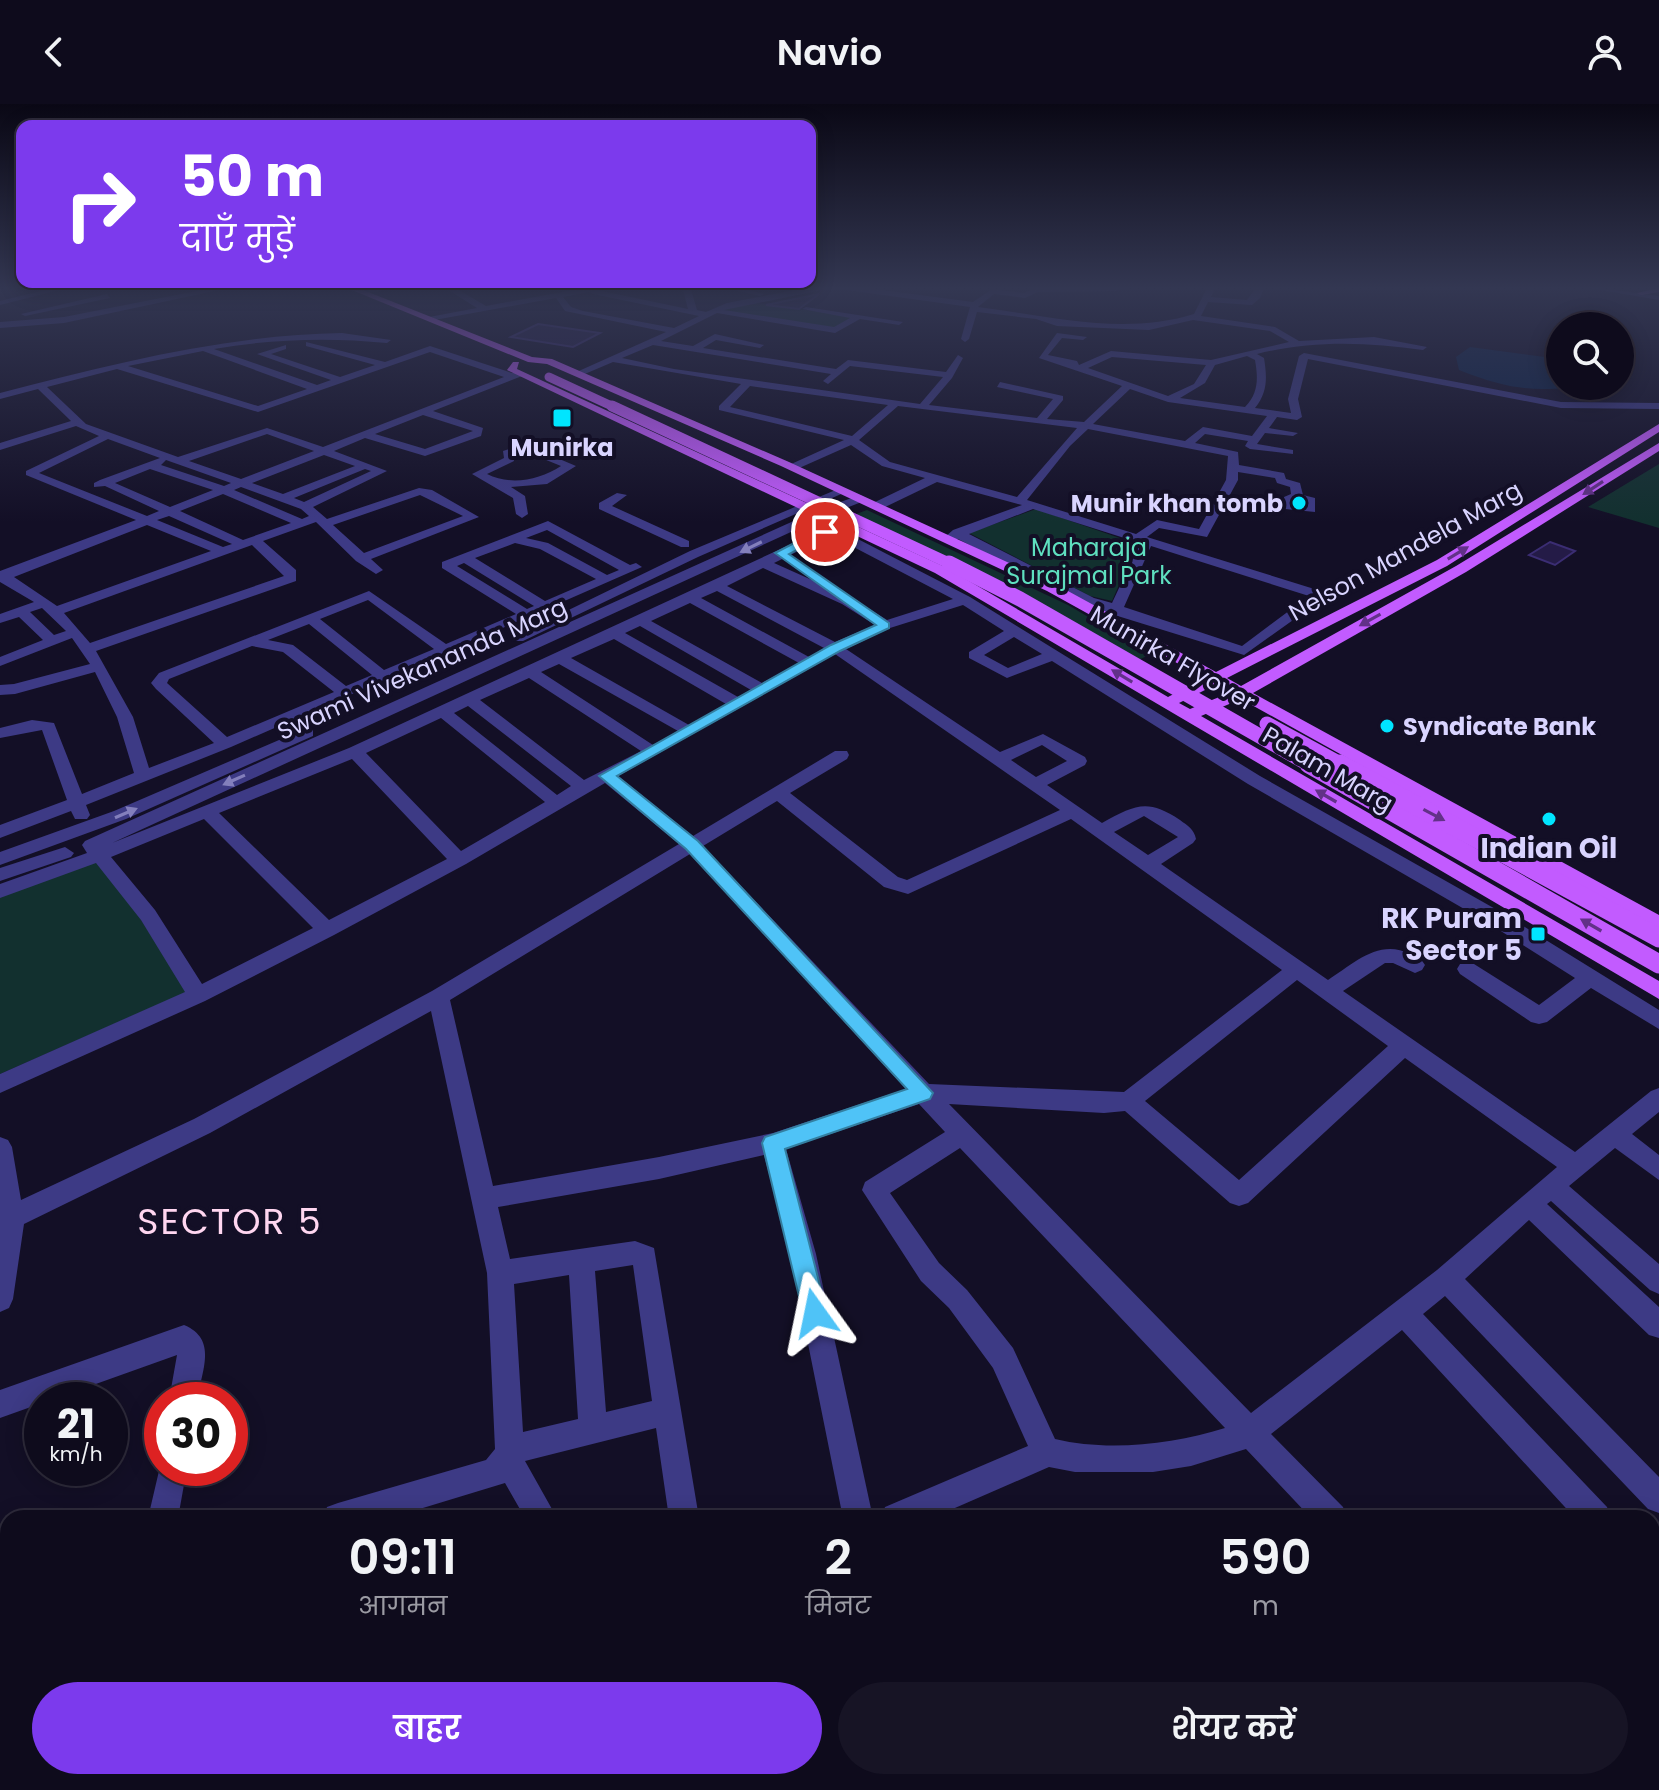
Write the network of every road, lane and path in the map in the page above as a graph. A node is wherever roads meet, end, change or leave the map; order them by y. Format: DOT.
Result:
graph roads {
  1 [pos="131,365"];
  2 [pos="159,365"];
  3 [pos="249,365"];
  4 [pos="294,365"];
  5 [pos="386,365"];
  6 [pos="491,365"];
  7 [pos="502,365"];
  8 [pos="552,365"];
  9 [pos="595,365"];
  10 [pos="646,365"];
  11 [pos="789,365"];
  12 [pos="847,365"];
  13 [pos="863,365"];
  14 [pos="954,365"];
  15 [pos="1078,365"];
  16 [pos="1089,365"];
  17 [pos="1211,365"];
  18 [pos="1260,365"];
  19 [pos="1302,365"];
  20 [pos="1350,365"];
  21 [pos="163,366"];
  22 [pos="1086,366"];
  23 [pos="120,367"];
  24 [pos="515,371"];
  25 [pos="837,372"];
  26 [pos="562,375"];
  27 [pos="948,375"];
  28 [pos="339,380"];
  29 [pos="748,382"];
  30 [pos="298,383"];
  31 [pos="1000,385"];
  32 [pos="1129,385"];
  33 [pos="41,386"];
  34 [pos="315,388"];
  35 [pos="239,390"];
  36 [pos="817,391"];
  37 [pos="0,396"];
  38 [pos="54,398"];
  39 [pos="1168,399"];
  40 [pos="40,401"];
  41 [pos="896,403"];
  42 [pos="923,406"];
  43 [pos="1659,406"];
  44 [pos="1249,409"];
  45 [pos="421,411"];
  46 [pos="1274,414"];
  47 [pos="1040,420"];
  48 [pos="77,422"];
  49 [pos="1087,425"];
  50 [pos="1659,427"];
  51 [pos="1293,433"];
  52 [pos="362,434"];
  53 [pos="1258,434"];
  54 [pos="108,435"];
  55 [pos="853,440"];
  56 [pos="1187,445"];
  57 [pos="1659,446"];
  58 [pos="0,447"];
  59 [pos="320,450"];
  60 [pos="1289,452"];
  61 [pos="176,458"];
  62 [pos="150,465"];
  63 [pos="366,465"];
  64 [pos="793,467"];
  65 [pos="1234,468"];
  66 [pos="933,479"];
  67 [pos="242,481"];
  68 [pos="753,481"];
  69 [pos="104,482"];
  70 [pos="501,486"];
  71 [pos="221,489"];
  72 [pos="842,491"];
  73 [pos="77,493"];
  74 [pos="621,495"];
  75 [pos="286,497"];
  76 [pos="1297,498"];
  77 [pos="860,499"];
  78 [pos="1026,503"];
  79 [pos="804,505"];
  80 [pos="305,506"];
  81 [pos="877,506"];
  82 [pos="169,510"];
  83 [pos="822,513"];
  84 [pos="522,514"];
  85 [pos="143,521"];
  86 [pos="321,521"];
  87 [pos="302,523"];
  88 [pos="953,536"];
  89 [pos="511,538"];
  90 [pos="1142,540"];
  91 [pos="248,542"];
  92 [pos="685,544"];
  93 [pos="709,548"];
  94 [pos="222,551"];
  95 [pos="781,553"];
  96 [pos="464,557"];
  97 [pos="361,558"];
  98 [pos="762,563"];
  99 [pos="376,570"];
  100 [pos="629,570"];
  101 [pos="1,576"];
  102 [pos="607,580"];
  103 [pos="717,586"];
  104 [pos="690,598"];
  105 [pos="965,600"];
  106 [pos="847,601"];
  107 [pos="1091,601"];
  108 [pos="544,606"];
  109 [pos="51,607"];
  110 [pos="1117,608"];
  111 [pos="21,611"];
  112 [pos="526,614"];
  113 [pos="309,617"];
  114 [pos="0,619"];
  115 [pos="639,620"];
  116 [pos="1286,622"];
  117 [pos="885,625"];
  118 [pos="1322,625"];
  119 [pos="1014,631"];
  120 [pos="76,632"];
  121 [pos="613,632"];
  122 [pos="52,641"];
  123 [pos="248,641"];
  124 [pos="1218,643"];
  125 [pos="90,648"];
  126 [pos="835,648"];
  127 [pos="444,649"];
  128 [pos="1244,651"];
  129 [pos="1051,656"];
  130 [pos="558,657"];
  131 [pos="1258,659"];
  132 [pos="0,662"];
  133 [pos="810,663"];
  134 [pos="99,666"];
  135 [pos="529,671"];
  136 [pos="382,676"];
  137 [pos="1215,681"];
  138 [pos="0,690"];
  139 [pos="763,690"];
  140 [pos="345,693"];
  141 [pos="1239,694"];
  142 [pos="469,699"];
  143 [pos="1167,703"];
  144 [pos="738,704"];
  145 [pos="442,711"];
  146 [pos="1189,716"];
  147 [pos="689,731"];
  148 [pos="0,733"];
  149 [pos="225,744"];
  150 [pos="355,752"];
  151 [pos="653,752"];
  152 [pos="841,755"];
  153 [pos="999,759"];
  154 [pos="607,776"];
  155 [pos="144,778"];
  156 [pos="1035,784"];
  157 [pos="583,787"];
  158 [pos="778,793"];
  159 [pos="557,803"];
  160 [pos="78,804"];
  161 [pos="1073,811"];
  162 [pos="208,813"];
  163 [pos="1102,831"];
  164 [pos="0,832"];
  165 [pos="92,843"];
  166 [pos="692,845"];
  167 [pos="0,859"];
  168 [pos="459,860"];
  169 [pos="1148,864"];
  170 [pos="0,875"];
  171 [pos="0,891"];
  172 [pos="1659,924"];
  173 [pos="327,930"];
  174 [pos="1659,938"];
  175 [pos="1659,964"];
  176 [pos="1415,965"];
  177 [pos="1297,969"];
  178 [pos="1467,969"];
  179 [pos="1590,978"];
  180 [pos="1328,991"];
  181 [pos="1659,991"];
  182 [pos="198,995"];
  183 [pos="439,997"];
  184 [pos="1659,1021"];
  185 [pos="1404,1045"];
  186 [pos="0,1084"];
  187 [pos="923,1093"];
  188 [pos="1129,1101"];
  189 [pos="1654,1110"];
  190 [pos="962,1134"];
  191 [pos="1614,1134"];
  192 [pos="773,1143"];
  193 [pos="0,1147"];
  194 [pos="1575,1166"];
  195 [pos="1659,1169"];
  196 [pos="1551,1186"];
  197 [pos="482,1199"];
  198 [pos="1529,1204"];
  199 [pos="12,1217"];
  200 [pos="581,1261"];
  201 [pos="500,1273"];
  202 [pos="1446,1279"];
  203 [pos="1659,1281"];
  204 [pos="0,1299"];
  205 [pos="1403,1312"];
  206 [pos="1659,1325"];
  207 [pos="186,1382"];
  208 [pos="0,1404"];
  209 [pos="669,1411"];
  210 [pos="593,1429"];
  211 [pos="1248,1434"];
  212 [pos="1049,1452"];
  213 [pos="509,1454"];
  214 [pos="169,1486"];
  215 [pos="1659,1498"];
  216 [pos="164,1510"];
  217 [pos="366,1510"];
  218 [pos="538,1510"];
  219 [pos="683,1510"];
  220 [pos="856,1510"];
  221 [pos="915,1510"];
  222 [pos="1324,1510"];
  223 [pos="1589,1510"];
  1 -- 23 [label="street"];
  2 -- 21 [label="street"];
  3 -- 30 [label="street"];
  4 -- 28 [label="street"];
  5 -- 28 [label="street"];
  6 -- 24 [label="street"];
  7 -- 24 [label="main road, Palam Marg"];
  8 -- 26 [label="main road, Palam Marg"];
  9 -- 26 [label="street"];
  10 -- 29 [label="street"];
  11 -- 25 [label="street"];
  12 -- 25 [label="street"];
  13 -- 27 [label="street"];
  14 -- 27 [label="street"];
  15 -- 22 [label="street"];
  16 -- 22 [label="street"];
  17 -- 39 [label="street"];
  18 -- 44 [label="street"];
  19 -- 46 [label="street"];
  20 -- 43 [label="street"];
  22 -- 32 [label="street"];
  23 -- 33 [label="street"];
  23 -- 34 [label="street"];
  24 -- 26 [label="main road, Munirka Flyover"];
  24 -- 45 [label="street"];
  24 -- 68 [label="main road, Palam Marg"];
  25 -- 36 [label="street"];
  26 -- 64 [label="main road, Palam Marg"];
  26 -- 174 [label="main road, Munirka Flyover, one-way, bridge"];
  175 -- 26 [label="main road, Munirka Flyover, one-way, bridge"];
  27 -- 42 [label="street"];
  28 -- 34 [label="street"];
  29 -- 36 [label="street"];
  29 -- 55 [label="street"];
  30 -- 34 [label="street"];
  30 -- 35 [label="street"];
  31 -- 47 [label="street"];
  32 -- 39 [label="street"];
  32 -- 49 [label="street"];
  33 -- 37 [label="street"];
  33 -- 38 [label="street"];
  36 -- 41 [label="street"];
  38 -- 40 [label="street"];
  38 -- 48 [label="street"];
  39 -- 44 [label="street"];
  41 -- 42 [label="street"];
  41 -- 55 [label="street"];
  42 -- 47 [label="street"];
  44 -- 46 [label="street"];
  45 -- 52 [label="street"];
  45 -- 52 [label="street"];
  46 -- 53 [label="street"];
  47 -- 49 [label="street"];
  48 -- 54 [label="street"];
  48 -- 58 [label="street"];
  49 -- 56 [label="street"];
  49 -- 78 [label="street"];
  118 -- 50 [label="main road, Nelson Mandela Marg, one-way"];
  51 -- 53 [label="street"];
  52 -- 59 [label="street"];
  53 -- 56 [label="street"];
  53 -- 60 [label="street"];
  54 -- 61 [label="street"];
  54 -- 73 [label="street"];
  55 -- 64 [label="street"];
  55 -- 66 [label="street"];
  56 -- 65 [label="street"];
  57 -- 141 [label="main road, Nelson Mandela Marg, one-way"];
  59 -- 61 [label="street"];
  59 -- 63 [label="street"];
  59 -- 67 [label="street"];
  61 -- 62 [label="street"];
  61 -- 67 [label="street"];
  62 -- 69 [label="street"];
  62 -- 71 [label="street"];
  63 -- 75 [label="street"];
  63 -- 80 [label="street"];
  64 -- 68 [label="main road"];
  64 -- 72 [label="main road, Palam Marg"];
  65 -- 76 [label="street"];
  65 -- 90 [label="street"];
  66 -- 78 [label="street"];
  66 -- 81 [label="street"];
  67 -- 71 [label="street"];
  67 -- 75 [label="street"];
  68 -- 79 [label="main road, Palam Marg"];
  69 -- 73 [label="street"];
  69 -- 82 [label="street"];
  70 -- 70 [label="street"];
  70 -- 84 [label="street"];
  71 -- 82 [label="street"];
  71 -- 87 [label="street"];
  72 -- 77 [label="main road, Palam Marg"];
  72 -- 79 [label="street, Swami Vivekananda Marg"];
  73 -- 85 [label="street"];
  74 -- 92 [label="street"];
  75 -- 80 [label="street"];
  77 -- 81 [label="main road, Palam Marg"];
  77 -- 83 [label="street"];
  78 -- 88 [label="street"];
  78 -- 90 [label="street"];
  79 -- 83 [label="main road, Palam Marg"];
  79 -- 93 [label="street, Swami Vivekananda Marg"];
  80 -- 86 [label="street"];
  81 -- 88 [label="main road, Palam Marg"];
  82 -- 85 [label="street"];
  82 -- 91 [label="street"];
  143 -- 83 [label="main road, Palam Marg, one-way"];
  83 -- 165 [label="street, Swami Vivekananda Marg, one-way"];
  85 -- 94 [label="street"];
  85 -- 101 [label="street"];
  86 -- 87 [label="street"];
  86 -- 97 [label="street"];
  86 -- 97 [label="street"];
  87 -- 91 [label="street"];
  88 -- 107 [label="street"];
  88 -- 137 [label="main road, Palam Marg"];
  89 -- 96 [label="street"];
  89 -- 100 [label="street"];
  89 -- 102 [label="street"];
  90 -- 110 [label="street"];
  90 -- 116 [label="street"];
  91 -- 94 [label="street"];
  91 -- 125 [label="street"];
  92 -- 93 [label="street"];
  92 -- 100 [label="street"];
  165 -- 93 [label="street, Swami Vivekananda Marg, one-way"];
  94 -- 109 [label="street"];
  95 -- 98 [label="street"];
  95 -- 105 [label="street"];
  95 -- 106 [label="street"];
  96 -- 108 [label="street"];
  96 -- 112 [label="street"];
  97 -- 99 [label="street"];
  98 -- 103 [label="street"];
  98 -- 106 [label="street"];
  100 -- 102 [label="street"];
  101 -- 109 [label="street"];
  102 -- 108 [label="street"];
  103 -- 104 [label="street"];
  103 -- 126 [label="street"];
  104 -- 115 [label="street"];
  104 -- 133 [label="street"];
  105 -- 117 [label="street"];
  105 -- 119 [label="street"];
  106 -- 117 [label="street"];
  107 -- 110 [label="street"];
  107 -- 124 [label="street"];
  108 -- 112 [label="street"];
  109 -- 111 [label="street"];
  109 -- 120 [label="street"];
  110 -- 124 [label="street"];
  111 -- 114 [label="street"];
  111 -- 122 [label="street"];
  112 -- 127 [label="street"];
  113 -- 123 [label="street"];
  113 -- 127 [label="street"];
  113 -- 136 [label="street"];
  115 -- 121 [label="street"];
  115 -- 139 [label="street"];
  116 -- 118 [label="street"];
  116 -- 128 [label="street"];
  117 -- 126 [label="street"];
  118 -- 131 [label="main road, Nelson Mandela Marg"];
  119 -- 129 [label="street"];
  119 -- 129 [label="street"];
  120 -- 122 [label="street"];
  120 -- 125 [label="street"];
  121 -- 130 [label="street"];
  121 -- 144 [label="street"];
  122 -- 132 [label="street"];
  123 -- 140 [label="street"];
  123 -- 149 [label="street"];
  124 -- 128 [label="street"];
  125 -- 134 [label="street"];
  126 -- 133 [label="street"];
  126 -- 153 [label="street"];
  127 -- 136 [label="street"];
  128 -- 131 [label="street"];
  129 -- 179 [label="street"];
  130 -- 135 [label="street"];
  130 -- 147 [label="street"];
  131 -- 137 [label="main road, Nelson Mandela Marg"];
  133 -- 139 [label="street"];
  134 -- 138 [label="street"];
  134 -- 155 [label="street"];
  135 -- 142 [label="street"];
  135 -- 151 [label="street"];
  136 -- 140 [label="street"];
  137 -- 141 [label="main road, Palam Marg"];
  137 -- 143 [label="main road, Nelson Mandela Marg"];
  139 -- 144 [label="street"];
  140 -- 149 [label="street"];
  141 -- 146 [label="main road, Nelson Mandela Marg"];
  141 -- 172 [label="main road, Palam Marg"];
  142 -- 145 [label="street"];
  142 -- 157 [label="street"];
  143 -- 146 [label="main road, Palam Marg"];
  144 -- 147 [label="street"];
  145 -- 150 [label="street"];
  145 -- 159 [label="street"];
  181 -- 146 [label="main road, Palam Marg, one-way"];
  147 -- 151 [label="street"];
  148 -- 160 [label="street"];
  149 -- 155 [label="street"];
  150 -- 162 [label="street"];
  150 -- 168 [label="street"];
  151 -- 154 [label="street"];
  152 -- 158 [label="street"];
  153 -- 156 [label="street"];
  153 -- 156 [label="street"];
  154 -- 157 [label="street"];
  154 -- 166 [label="street"];
  155 -- 160 [label="street"];
  156 -- 161 [label="street"];
  157 -- 159 [label="street"];
  158 -- 161 [label="street"];
  158 -- 166 [label="street"];
  159 -- 168 [label="street"];
  160 -- 164 [label="street"];
  160 -- 165 [label="street"];
  161 -- 163 [label="street"];
  162 -- 165 [label="street"];
  162 -- 173 [label="street"];
  163 -- 169 [label="street"];
  163 -- 169 [label="street"];
  165 -- 167 [label="street, Swami Vivekananda Marg"];
  165 -- 170 [label="street, Swami Vivekananda Marg"];
  165 -- 171 [label="street"];
  165 -- 182 [label="street"];
  166 -- 183 [label="street"];
  166 -- 187 [label="street"];
  168 -- 173 [label="street"];
  169 -- 177 [label="street"];
  173 -- 182 [label="street"];
  176 -- 180 [label="street"];
  177 -- 180 [label="street"];
  177 -- 188 [label="street"];
  178 -- 179 [label="street"];
  179 -- 184 [label="street"];
  180 -- 185 [label="street"];
  182 -- 186 [label="street"];
  183 -- 197 [label="street"];
  183 -- 199 [label="street"];
  185 -- 188 [label="street"];
  185 -- 194 [label="street"];
  187 -- 188 [label="street"];
  187 -- 190 [label="street"];
  187 -- 192 [label="street"];
  189 -- 191 [label="street"];
  190 -- 211 [label="street"];
  190 -- 212 [label="street"];
  191 -- 194 [label="street"];
  191 -- 195 [label="street"];
  192 -- 197 [label="street"];
  192 -- 220 [label="street"];
  193 -- 199 [label="street"];
  194 -- 196 [label="street"];
  196 -- 198 [label="street"];
  196 -- 203 [label="street"];
  197 -- 201 [label="street"];
  198 -- 202 [label="street"];
  198 -- 206 [label="street"];
  199 -- 204 [label="street"];
  200 -- 201 [label="street"];
  200 -- 209 [label="street"];
  200 -- 210 [label="street"];
  201 -- 213 [label="street"];
  202 -- 205 [label="street"];
  202 -- 215 [label="street"];
  205 -- 211 [label="street"];
  205 -- 223 [label="street"];
  207 -- 208 [label="street"];
  209 -- 210 [label="street"];
  209 -- 219 [label="street"];
  210 -- 213 [label="street"];
  211 -- 212 [label="street"];
  211 -- 222 [label="street"];
  212 -- 221 [label="street"];
  213 -- 217 [label="street"];
  213 -- 218 [label="street"];
  214 -- 216 [label="street"];
}
